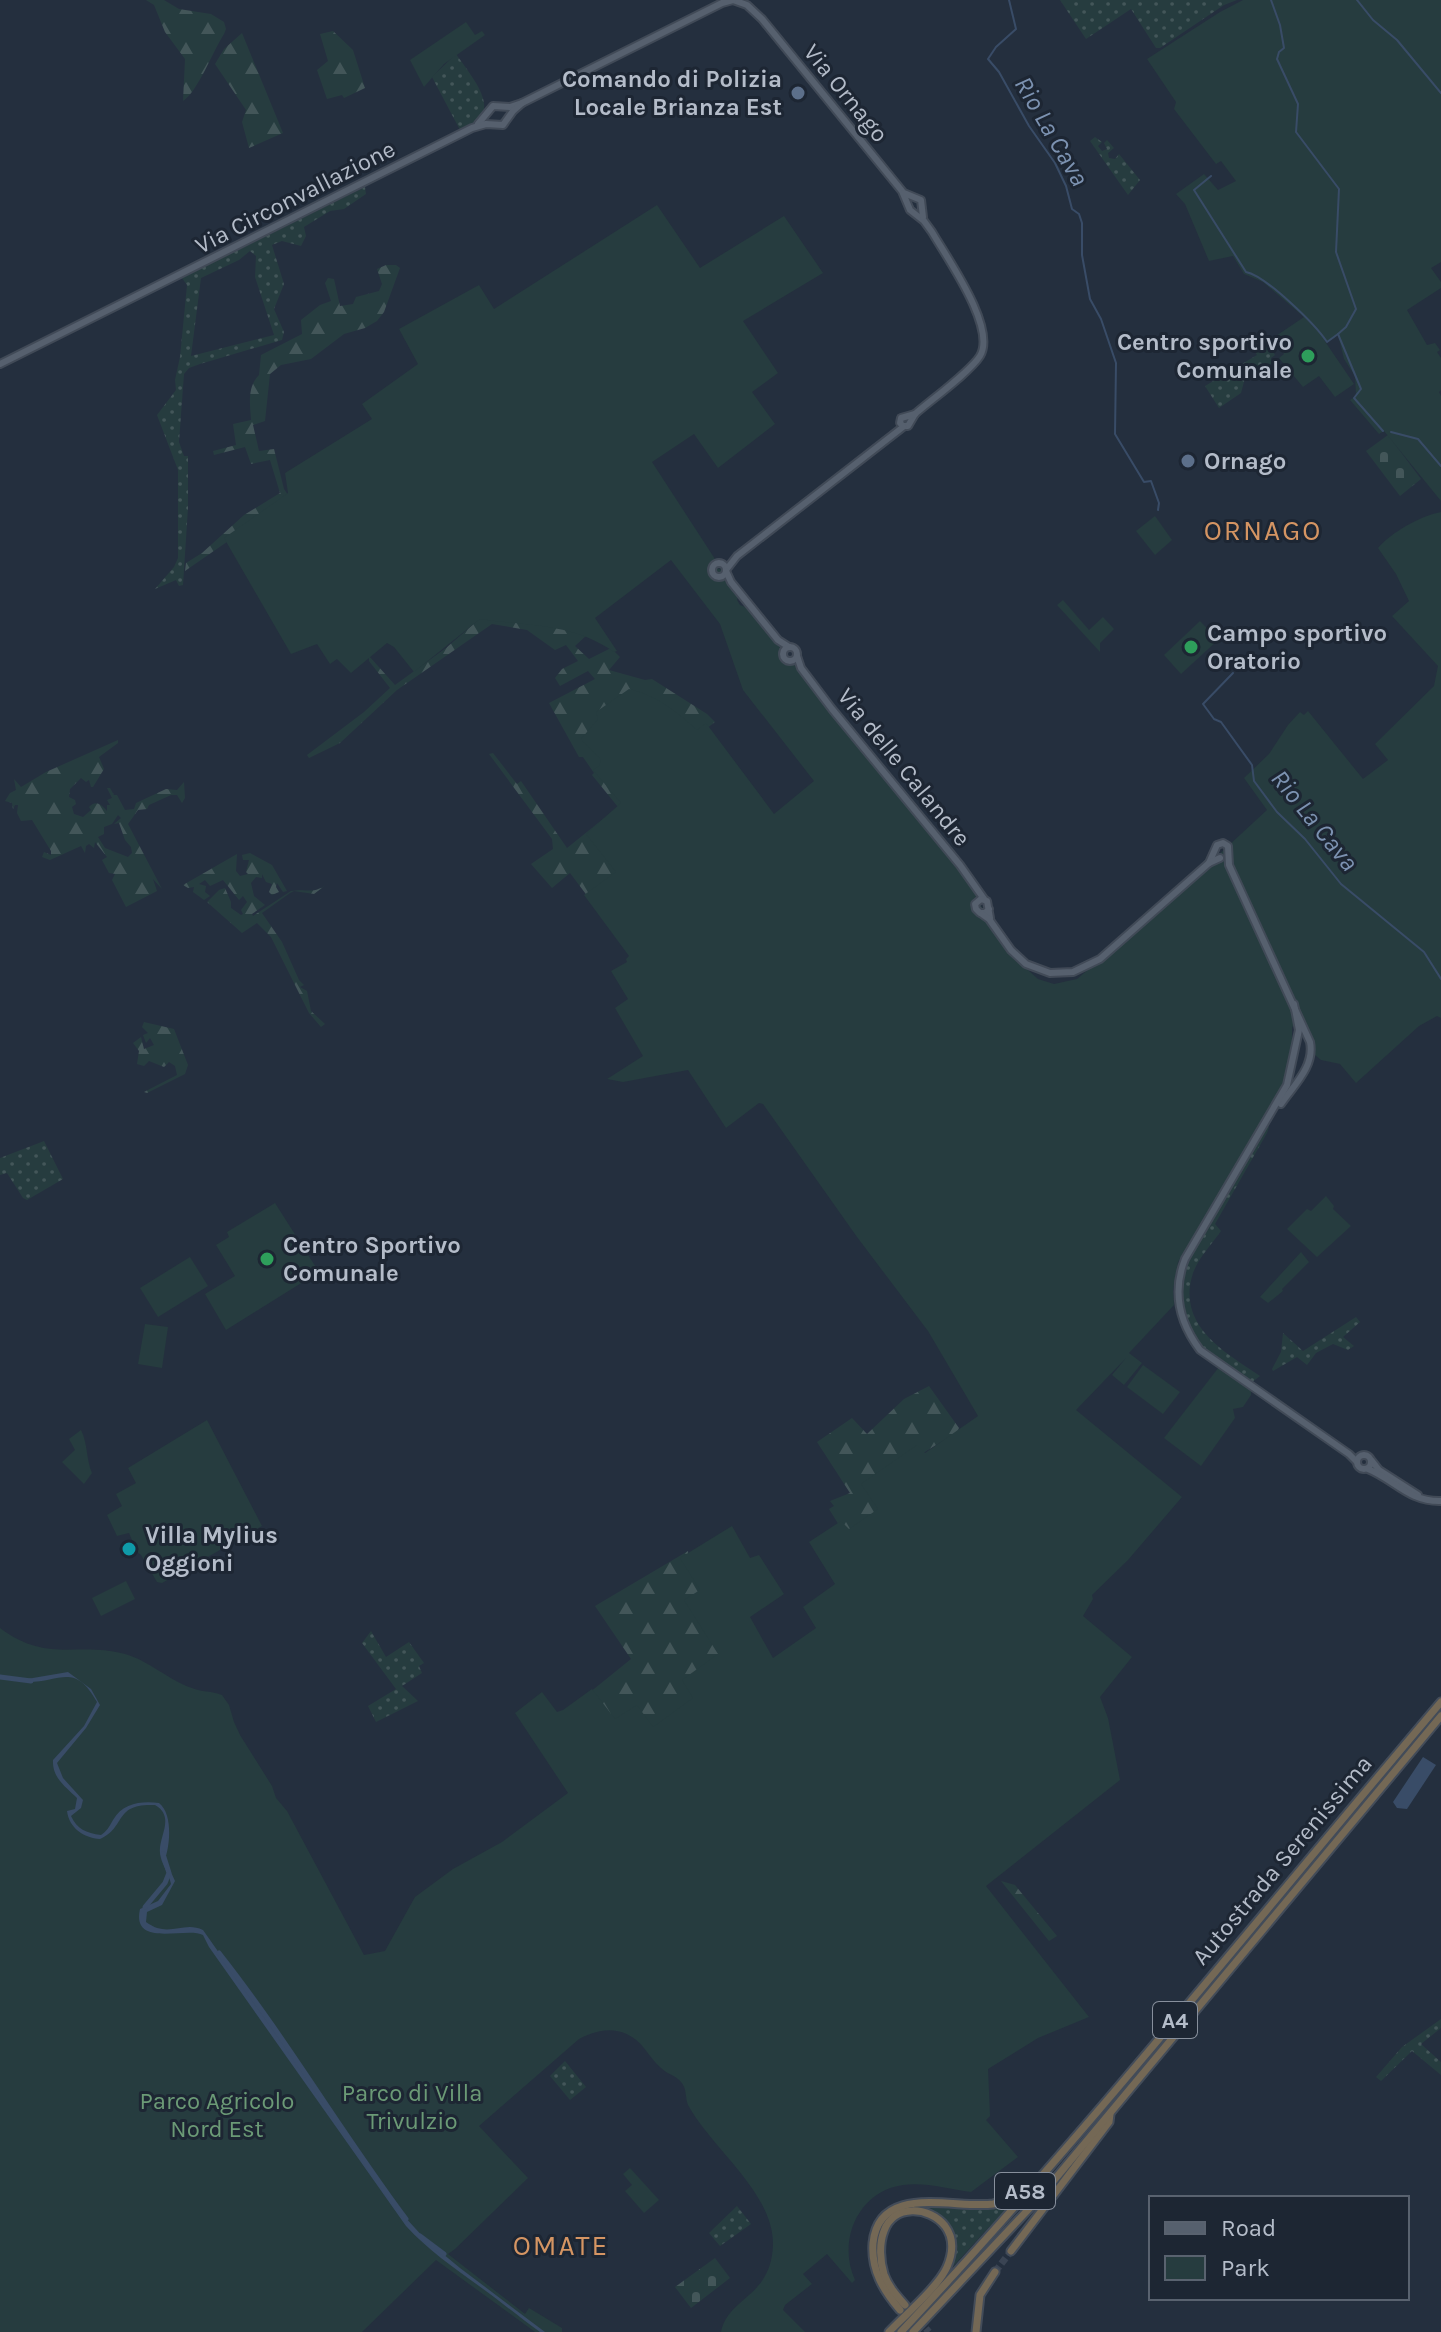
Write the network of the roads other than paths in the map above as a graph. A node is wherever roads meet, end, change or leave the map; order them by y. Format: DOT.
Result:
graph roads {
  1 [pos="721,0"];
  2 [pos="739,0"];
  3 [pos="707,10"];
  4 [pos="762,19"];
  5 [pos="522,103"];
  6 [pos="504,106"];
  7 [pos="487,114"];
  8 [pos="509,117"];
  9 [pos="491,124"];
  10 [pos="472,128"];
  11 [pos="902,191"];
  12 [pos="914,198"];
  13 [pos="908,205"];
  14 [pos="922,208"];
  15 [pos="913,212"];
  16 [pos="924,221"];
  17 [pos="0,364"];
  18 [pos="737,556"];
  19 [pos="720,563"];
  20 [pos="726,571"];
  21 [pos="720,577"];
  22 [pos="731,582"];
  23 [pos="786,650"];
  24 [pos="794,659"];
  25 [pos="1215,851"];
  26 [pos="1229,855"];
  27 [pos="1220,859"];
  28 [pos="1209,863"];
  29 [pos="1229,865"];
  30 [pos="980,900"];
  31 [pos="989,909"];
  32 [pos="982,914"];
  33 [pos="991,921"];
  34 [pos="1294,1004"];
  35 [pos="1296,1046"];
  36 [pos="1311,1048"];
  37 [pos="1294,1059"];
  38 [pos="1306,1069"];
  39 [pos="1261,1128"];
  40 [pos="1330,1441"];
  41 [pos="1362,1455"];
  42 [pos="1372,1461"];
  43 [pos="1357,1462"];
  44 [pos="1368,1469"];
  45 [pos="1441,1499"];
  46 [pos="1441,1702"];
  47 [pos="1441,1716"];
  48 [pos="1101,2109"];
  49 [pos="1110,2114"];
  50 [pos="1011,2251"];
  51 [pos="995,2272"];
  52 [pos="889,2332"];
  53 [pos="901,2332"];
  54 [pos="913,2332"];
  55 [pos="976,2332"];
  1 -- 3 [label="main road, Via Circonvallazione"];
  2 -- 3 [label="main road, Via Circonvallazione"];
  2 -- 4 [label="main road, Via Ornago"];
  2 -- 4 [label="main road, Via Ornago"];
  3 -- 5 [label="main road, Via Circonvallazione"];
  4 -- 11 [label="main road, Via Ornago"];
  5 -- 6 [label="main road, Via Circonvallazione"];
  5 -- 8 [label="main road, Via Circonvallazione"];
  6 -- 7 [label="main road, Via Circonvallazione"];
  6 -- 8 [label="main road"];
  7 -- 9 [label="main road"];
  7 -- 10 [label="main road, Via Circonvallazione"];
  8 -- 9 [label="main road, Via Circonvallazione"];
  9 -- 10 [label="main road, Via Circonvallazione"];
  10 -- 17 [label="main road, Via Circonvallazione"];
  11 -- 12 [label="main road, Via Ornago"];
  11 -- 13 [label="main road, Via Ornago"];
  12 -- 13 [label="main road"];
  12 -- 14 [label="main road, Via Ornago"];
  13 -- 15 [label="main road, Via Ornago"];
  14 -- 15 [label="main road"];
  14 -- 16 [label="main road, Via Ornago"];
  15 -- 16 [label="main road, Via Ornago"];
  16 -- 18 [label="main road, Via Ornago"];
  18 -- 19 [label="main road"];
  18 -- 20 [label="main road"];
  19 -- 20 [label="main road"];
  19 -- 21 [label="main road"];
  20 -- 21 [label="main road"];
  20 -- 22 [label="main road, Via delle Calandre"];
  21 -- 22 [label="main road, Via delle Calandre"];
  22 -- 23 [label="main road, Via delle Calandre"];
  23 -- 24 [label="main road, Via delle Calandre"];
  23 -- 24 [label="main road, Via delle Calandre"];
  24 -- 30 [label="main road, Via delle Calandre"];
  25 -- 26 [label="main road"];
  25 -- 27 [label="main road"];
  25 -- 28 [label="main road"];
  26 -- 27 [label="main road"];
  26 -- 29 [label="main road"];
  27 -- 28 [label="main road"];
  27 -- 29 [label="main road"];
  28 -- 33 [label="main road"];
  29 -- 34 [label="main road"];
  30 -- 31 [label="main road"];
  30 -- 32 [label="main road"];
  31 -- 32 [label="main road"];
  31 -- 33 [label="main road"];
  32 -- 33 [label="main road"];
  34 -- 35 [label="main road"];
  34 -- 36 [label="main road"];
  35 -- 36 [label="main road"];
  35 -- 37 [label="main road"];
  36 -- 38 [label="main road"];
  37 -- 38 [label="main road"];
  37 -- 39 [label="main road"];
  38 -- 39 [label="main road"];
  39 -- 40 [label="main road"];
  40 -- 41 [label="main road"];
  40 -- 43 [label="main road"];
  41 -- 42 [label="main road"];
  41 -- 43 [label="main road"];
  42 -- 44 [label="main road"];
  42 -- 45 [label="main road"];
  43 -- 44 [label="main road"];
  44 -- 45 [label="main road"];
  46 -- 48 [label="highway, Autostrada Serenissima / A4"];
  47 -- 49 [label="highway, Autostrada Serenissima / A4"];
  48 -- 52 [label="highway, A58"];
  48 -- 53 [label="highway, Autostrada Serenissima / A4"];
  49 -- 50 [label="highway, A58"];
  49 -- 54 [label="highway, Autostrada Serenissima / A4"];
  51 -- 55 [label="highway"];
}
